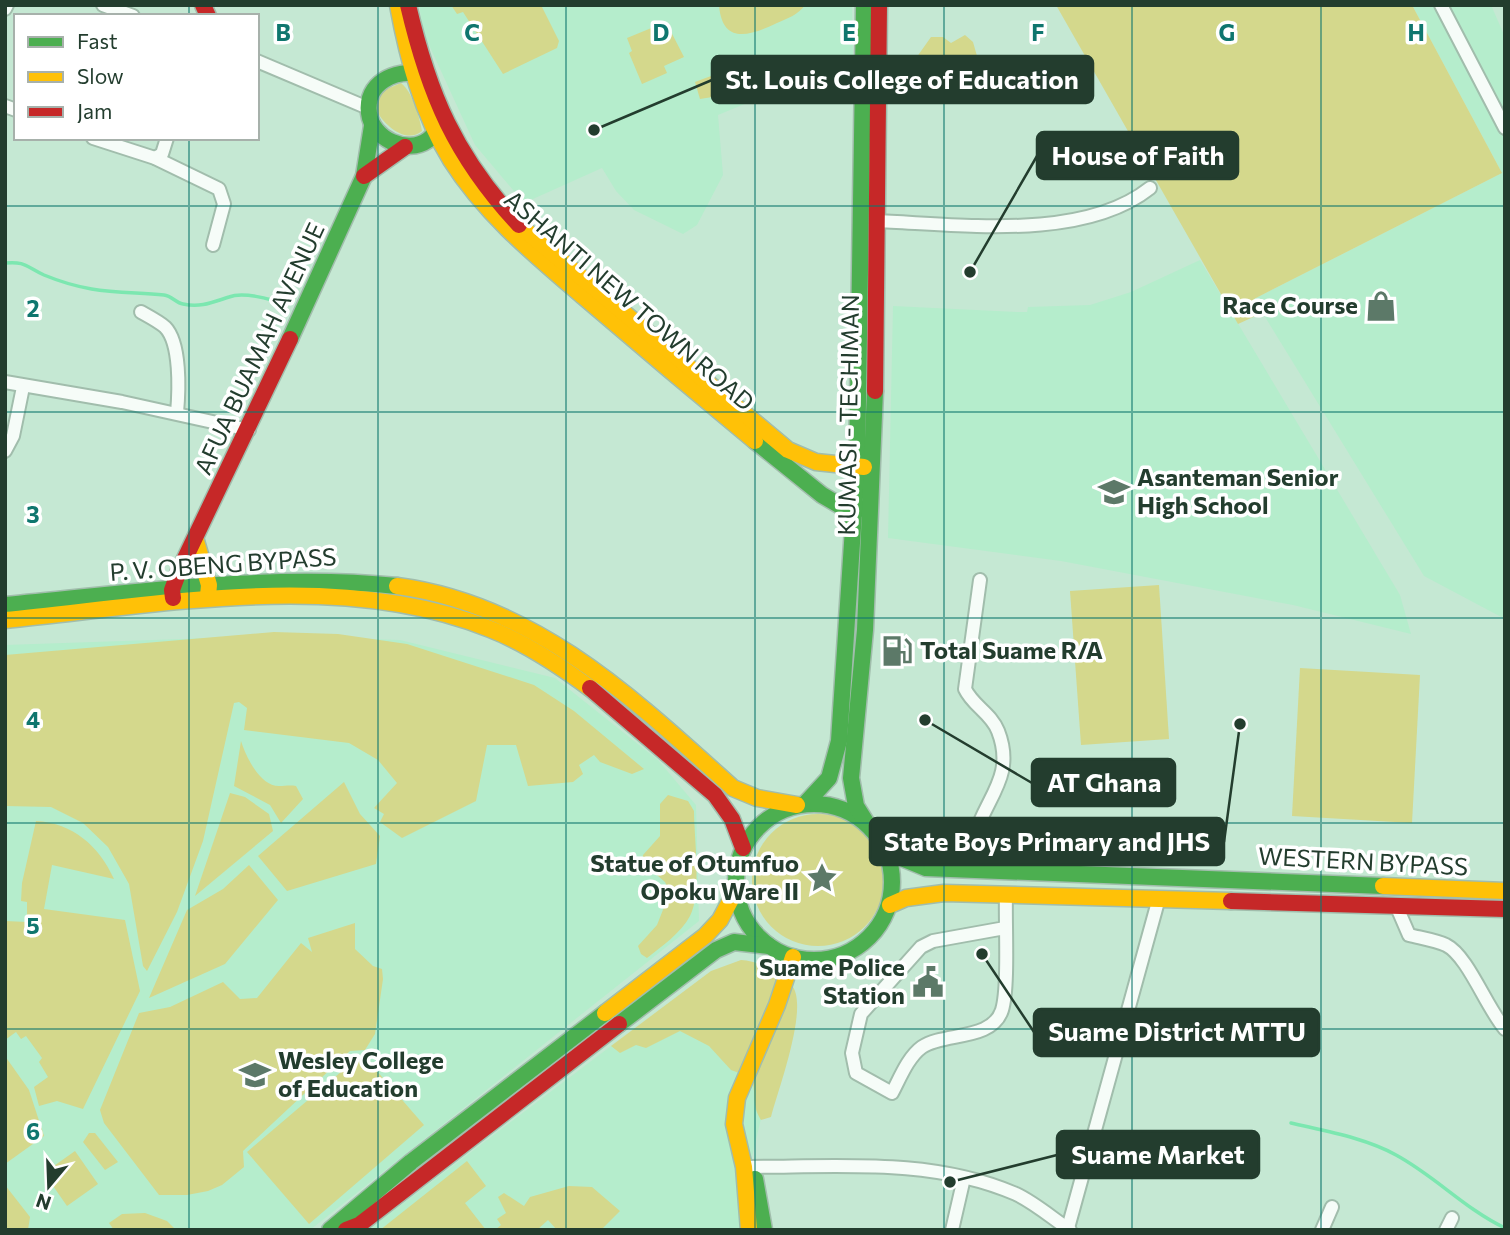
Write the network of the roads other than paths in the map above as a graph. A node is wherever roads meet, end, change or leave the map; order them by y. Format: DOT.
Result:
graph roads {
  1 [pos="103,5"];
  2 [pos="398,5"];
  3 [pos="408,5"];
  4 [pos="864,5"];
  5 [pos="879,5"];
  6 [pos="1441,5"];
  7 [pos="128,14"];
  8 [pos="259,62"];
  9 [pos="411,74"];
  10 [pos="368,108"];
  11 [pos="444,114"];
  12 [pos="372,126"];
  13 [pos="1505,128"];
  14 [pos="437,131"];
  15 [pos="99,140"];
  16 [pos="166,140"];
  17 [pos="411,147"];
  18 [pos="450,155"];
  19 [pos="155,158"];
  20 [pos="364,177"];
  21 [pos="1150,188"];
  22 [pos="876,220"];
  23 [pos="213,245"];
  24 [pos="141,312"];
  25 [pos="5,382"];
  26 [pos="23,387"];
  27 [pos="177,413"];
  28 [pos="249,430"];
  29 [pos="5,451"];
  30 [pos="865,467"];
  31 [pos="863,509"];
  32 [pos="196,541"];
  33 [pos="979,580"];
  34 [pos="208,593"];
  35 [pos="173,597"];
  36 [pos="5,605"];
  37 [pos="5,620"];
  38 [pos="801,804"];
  39 [pos="866,822"];
  40 [pos="743,849"];
  41 [pos="887,852"];
  42 [pos="971,870"];
  43 [pos="1285,881"];
  44 [pos="736,890"];
  45 [pos="1505,891"];
  46 [pos="1006,895"];
  47 [pos="1159,898"];
  48 [pos="1284,901"];
  49 [pos="890,905"];
  50 [pos="1396,905"];
  51 [pos="1505,909"];
  52 [pos="1005,928"];
  53 [pos="769,946"];
  54 [pos="793,957"];
  55 [pos="1505,1029"];
  56 [pos="744,1167"];
  57 [pos="964,1178"];
  58 [pos="1332,1207"];
  59 [pos="1069,1229"];
  60 [pos="330,1230"];
  61 [pos="346,1230"];
  62 [pos="749,1230"];
  63 [pos="764,1230"];
  64 [pos="952,1230"];
  65 [pos="1322,1230"];
  1 -- 7 [label="street"];
  2 -- 9 [label="main road"];
  3 -- 9 [label="main road, ASHANTI NEW TOWN ROAD"];
  4 -- 30 [label="main road, KUMASI - TECHIMAN"];
  5 -- 22 [label="main road, KUMASI - TECHIMAN"];
  6 -- 13 [label="street"];
  8 -- 10 [label="street"];
  9 -- 10 [label="main road"];
  9 -- 11 [label="main road, ASHANTI NEW TOWN ROAD"];
  9 -- 14 [label="main road, ASHANTI NEW TOWN ROAD"];
  10 -- 12 [label="main road"];
  11 -- 14 [label="main road"];
  11 -- 30 [label="main road, ASHANTI NEW TOWN ROAD"];
  12 -- 17 [label="main road"];
  12 -- 20 [label="main road, AFUA BUAMAH AVENUE"];
  14 -- 17 [label="main road"];
  14 -- 18 [label="main road, ASHANTI NEW TOWN ROAD"];
  15 -- 19 [label="street"];
  16 -- 19 [label="street"];
  17 -- 18 [label="main road"];
  17 -- 20 [label="main road, AFUA BUAMAH AVENUE"];
  18 -- 31 [label="main road, ASHANTI NEW TOWN ROAD"];
  19 -- 23 [label="street"];
  20 -- 28 [label="main road, AFUA BUAMAH AVENUE"];
  21 -- 22 [label="street"];
  22 -- 30 [label="main road, KUMASI - TECHIMAN"];
  24 -- 27 [label="street"];
  25 -- 26 [label="street"];
  26 -- 27 [label="street"];
  26 -- 29 [label="street"];
  27 -- 28 [label="street"];
  28 -- 32 [label="main road, AFUA BUAMAH AVENUE"];
  30 -- 31 [label="main road, KUMASI - TECHIMAN"];
  31 -- 38 [label="main road, KUMASI - TECHIMAN"];
  31 -- 39 [label="main road, KUMASI - TECHIMAN"];
  32 -- 34 [label="main road"];
  32 -- 35 [label="main road, AFUA BUAMAH AVENUE"];
  33 -- 42 [label="street"];
  34 -- 35 [label="main road, P. V. OBENG BYPASS"];
  34 -- 38 [label="main road, P. V. OBENG BYPASS"];
  34 -- 40 [label="main road, P. V. OBENG BYPASS"];
  35 -- 36 [label="main road, P. V. OBENG BYPASS"];
  35 -- 37 [label="main road, P. V. OBENG BYPASS"];
  38 -- 39 [label="main road"];
  38 -- 40 [label="main road"];
  39 -- 41 [label="main road"];
  40 -- 44 [label="main road"];
  41 -- 42 [label="main road, WESTERN BYPASS"];
  41 -- 49 [label="main road"];
  42 -- 43 [label="main road, WESTERN BYPASS"];
  43 -- 45 [label="main road, WESTERN BYPASS"];
  43 -- 48 [label="main road"];
  44 -- 53 [label="main road"];
  44 -- 60 [label="main road"];
  46 -- 47 [label="main road, WESTERN BYPASS"];
  46 -- 49 [label="main road, WESTERN BYPASS"];
  46 -- 52 [label="street"];
  47 -- 48 [label="main road, WESTERN BYPASS"];
  47 -- 59 [label="street"];
  48 -- 50 [label="main road, WESTERN BYPASS"];
  49 -- 54 [label="main road"];
  50 -- 51 [label="main road, WESTERN BYPASS"];
  50 -- 55 [label="street"];
  52 -- 52 [label="street"];
  53 -- 54 [label="main road"];
  53 -- 61 [label="main road"];
  54 -- 56 [label="main road"];
  56 -- 57 [label="street"];
  56 -- 62 [label="main road"];
  56 -- 63 [label="main road"];
  57 -- 59 [label="street"];
  57 -- 64 [label="street"];
  58 -- 65 [label="street"];
}
